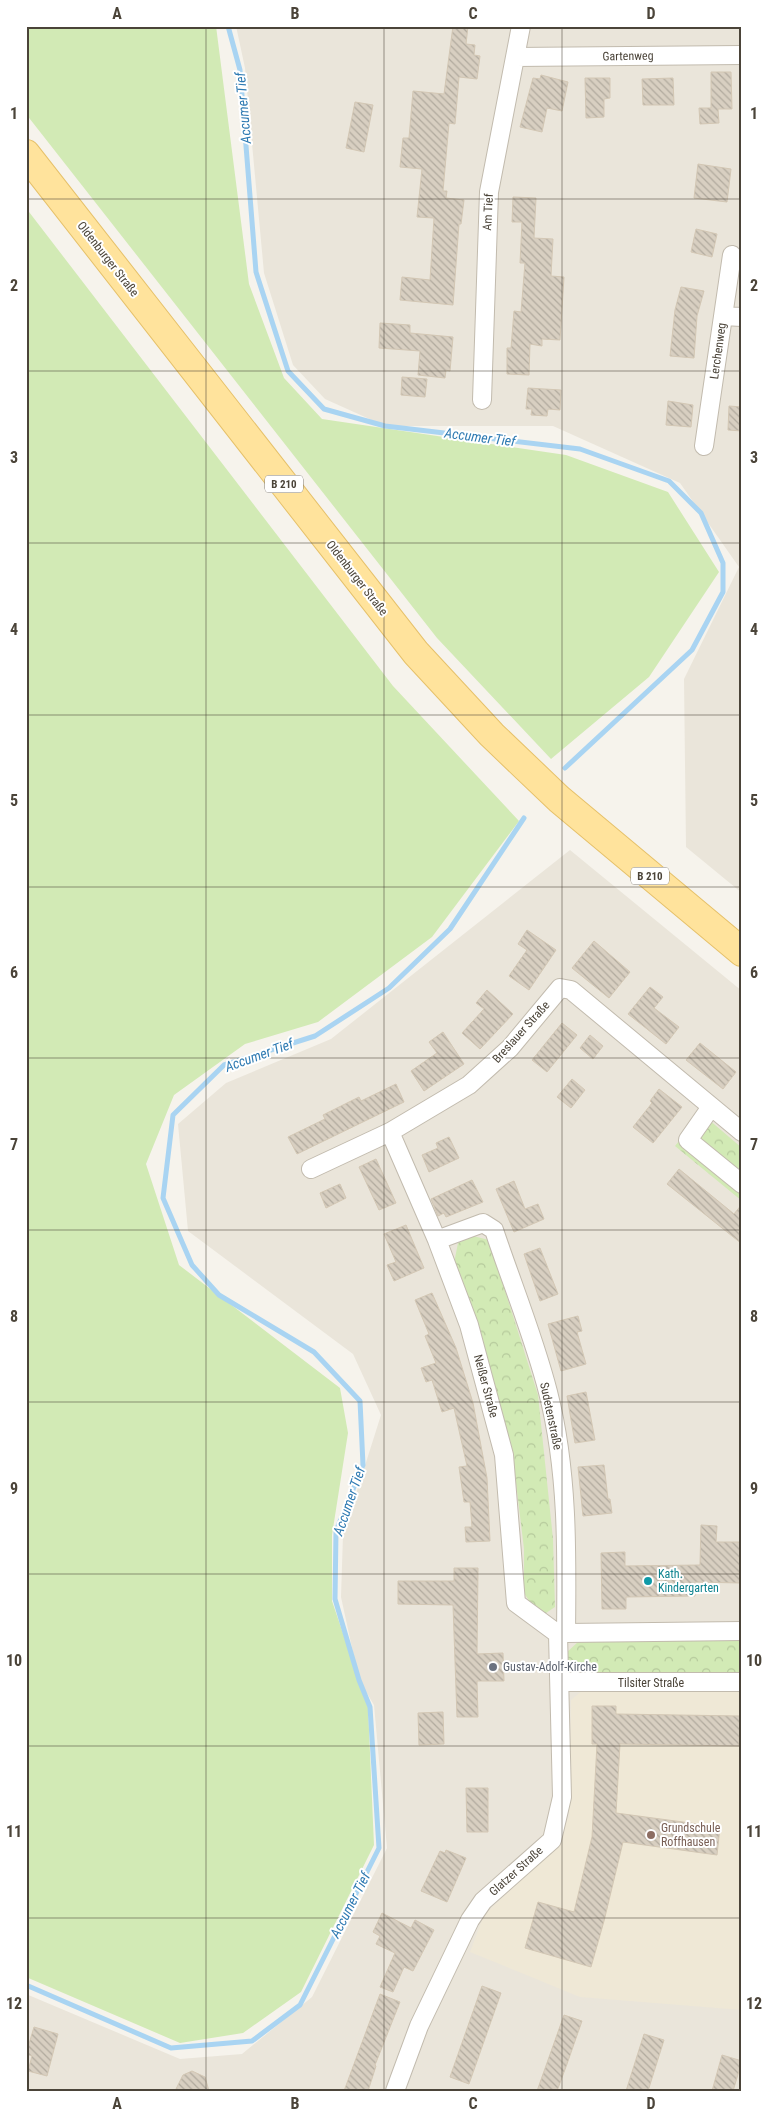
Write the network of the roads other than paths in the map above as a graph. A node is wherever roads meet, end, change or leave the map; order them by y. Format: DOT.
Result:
graph roads {
  1 [pos="521,26"];
  2 [pos="742,55"];
  3 [pos="515,57"];
  4 [pos="26,154"];
  5 [pos="732,255"];
  6 [pos="723,316"];
  7 [pos="742,317"];
  8 [pos="482,400"];
  9 [pos="704,446"];
  10 [pos="742,952"];
  11 [pos="712,1108"];
  12 [pos="390,1132"];
  13 [pos="742,1132"];
  14 [pos="311,1169"];
  15 [pos="742,1184"];
  16 [pos="436,1240"];
  17 [pos="742,1631"];
  18 [pos="562,1634"];
  19 [pos="561,1682"];
  20 [pos="742,1682"];
  21 [pos="398,2090"];
  1 -- 3 [label="street, Am Tief"];
  2 -- 3 [label="street, Gartenweg"];
  3 -- 8 [label="street, Am Tief"];
  4 -- 10 [label="main road, Oldenburger Straße / B 210"];
  5 -- 6 [label="street, Lerchenweg"];
  6 -- 7 [label="street"];
  6 -- 9 [label="street, Lerchenweg"];
  11 -- 12 [label="street, Breslauer Straße"];
  11 -- 13 [label="street, Breslauer Straße"];
  11 -- 15 [label="street"];
  12 -- 14 [label="street, Breslauer Straße"];
  12 -- 16 [label="street, Neißer Straße"];
  16 -- 18 [label="street, Neißer Straße"];
  16 -- 18 [label="street, Sudetenstraße"];
  17 -- 18 [label="street"];
  18 -- 19 [label="street, Glatzer Straße"];
  19 -- 20 [label="street, Tilsiter Straße"];
  19 -- 21 [label="street, Glatzer Straße"];
}
